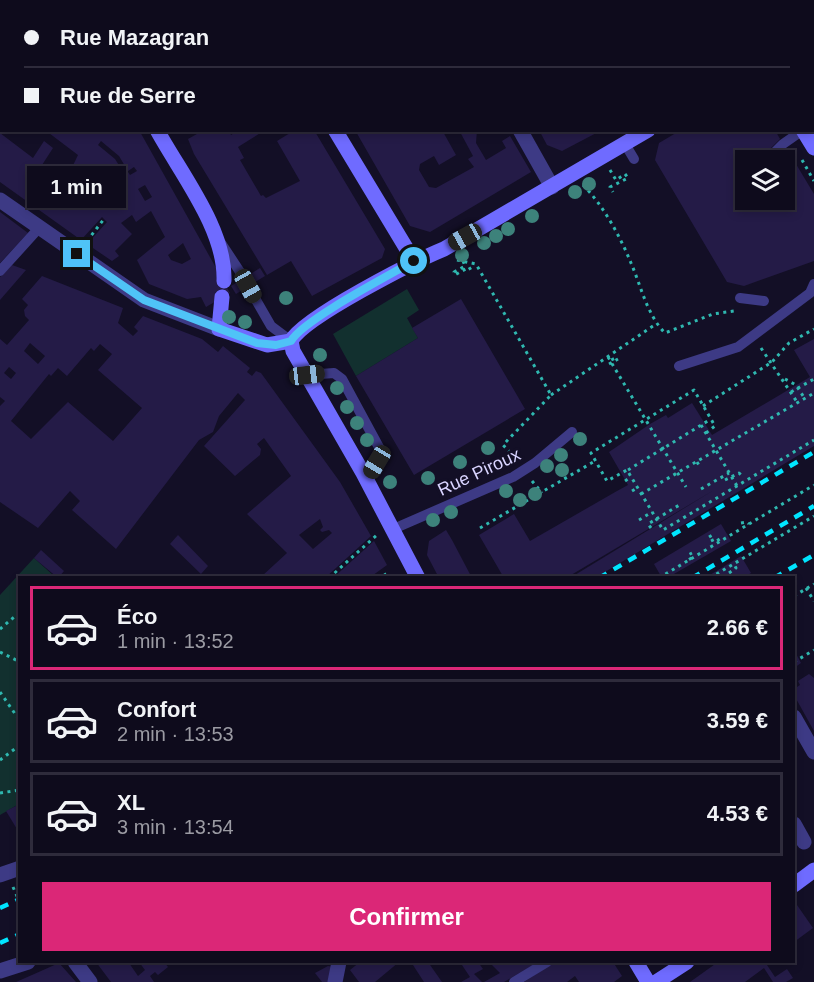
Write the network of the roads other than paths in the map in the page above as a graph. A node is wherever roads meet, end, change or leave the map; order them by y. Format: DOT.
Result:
graph roads {
  1 [pos="158,132"];
  2 [pos="336,132"];
  3 [pos="521,132"];
  4 [pos="645,132"];
  5 [pos="800,132"];
  6 [pos="804,132"];
  7 [pos="625,144"];
  8 [pos="814,148"];
  9 [pos="777,150"];
  10 [pos="634,159"];
  11 [pos="552,187"];
  12 [pos="0,200"];
  13 [pos="39,228"];
  14 [pos="218,238"];
  15 [pos="414,261"];
  16 [pos="0,271"];
  17 [pos="224,280"];
  18 [pos="814,284"];
  19 [pos="222,297"];
  20 [pos="740,298"];
  21 [pos="764,301"];
  22 [pos="219,329"];
  23 [pos="291,341"];
  24 [pos="679,366"];
  25 [pos="307,375"];
  26 [pos="572,432"];
  27 [pos="366,479"];
  28 [pos="390,527"];
  29 [pos="417,576"];
  30 [pos="795,719"];
  31 [pos="814,752"];
  32 [pos="795,826"];
  33 [pos="804,842"];
  34 [pos="18,869"];
  35 [pos="814,870"];
  36 [pos="0,875"];
  37 [pos="795,884"];
  38 [pos="25,963"];
  39 [pos="76,963"];
  40 [pos="339,963"];
  41 [pos="545,963"];
  42 [pos="637,963"];
  43 [pos="685,963"];
  44 [pos="0,971"];
  45 [pos="90,982"];
  46 [pos="335,982"];
  47 [pos="514,982"];
  48 [pos="648,982"];
  49 [pos="656,982"];
  1 -- 14 [label="main road"];
  2 -- 15 [label="main road"];
  3 -- 11 [label="street"];
  4 -- 7 [label="main road"];
  5 -- 9 [label="lane"];
  6 -- 8 [label="main road"];
  7 -- 10 [label="lane"];
  7 -- 11 [label="main road"];
  11 -- 15 [label="main road"];
  12 -- 13 [label="street"];
  13 -- 16 [label="lane"];
  13 -- 22 [label="street"];
  14 -- 17 [label="main road"];
  14 -- 23 [label="lane"];
  15 -- 23 [label="main road"];
  18 -- 24 [label="lane"];
  19 -- 22 [label="main road"];
  20 -- 21 [label="lane"];
  22 -- 23 [label="main road"];
  23 -- 25 [label="main road"];
  25 -- 27 [label="main road"];
  25 -- 27 [label="lane"];
  26 -- 28 [label="lane, Rue Piroux"];
  27 -- 28 [label="main road"];
  28 -- 29 [label="main road"];
  30 -- 31 [label="street"];
  32 -- 33 [label="street"];
  34 -- 36 [label="street"];
  35 -- 37 [label="main road"];
  38 -- 44 [label="street"];
  39 -- 45 [label="street"];
  40 -- 46 [label="street"];
  41 -- 47 [label="lane"];
  42 -- 48 [label="main road"];
  43 -- 49 [label="main road"];
}
